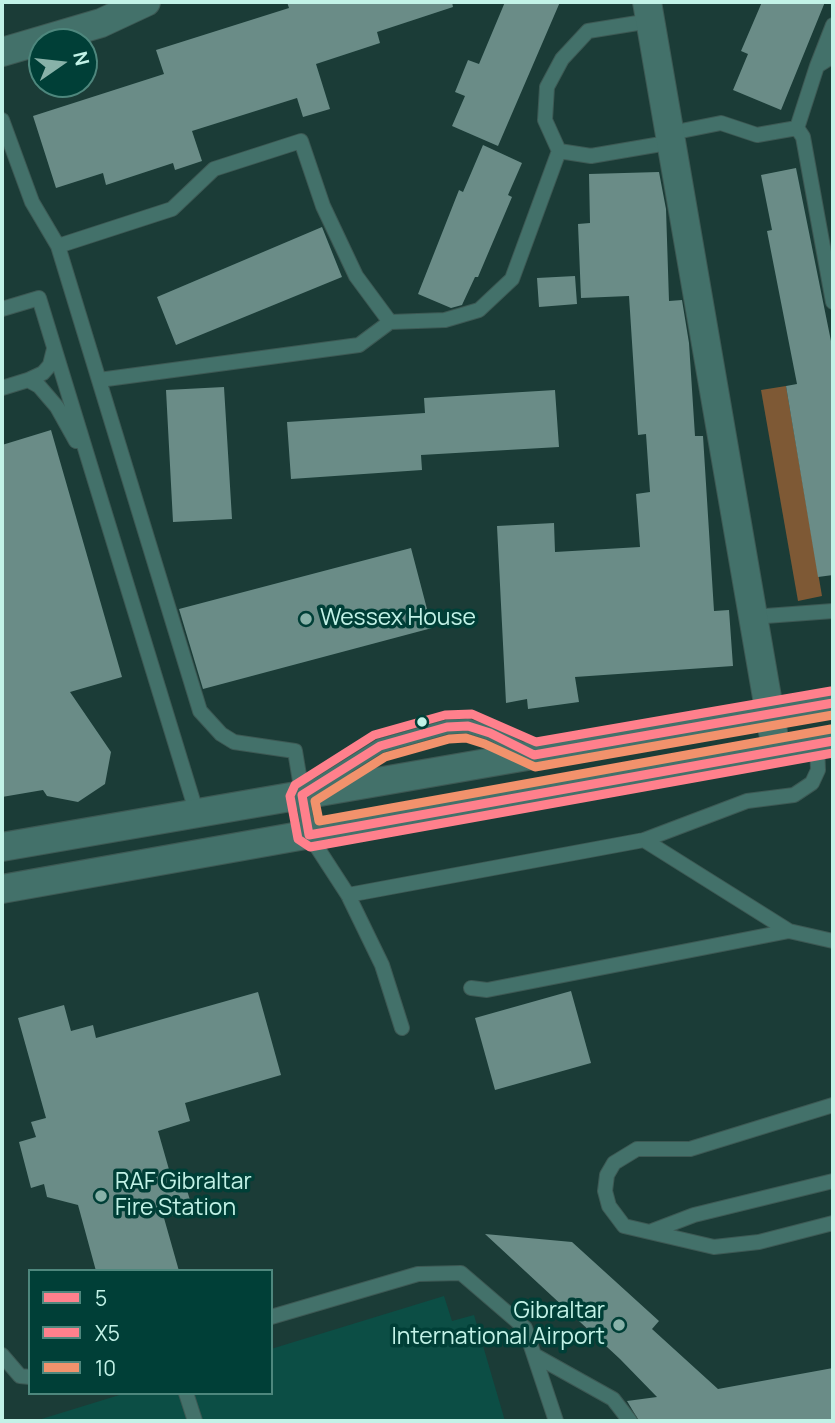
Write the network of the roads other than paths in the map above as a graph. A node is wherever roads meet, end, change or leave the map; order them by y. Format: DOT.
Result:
graph roads {
  1 [pos="146,2"];
  2 [pos="648,12"];
  3 [pos="833,25"];
  4 [pos="2,53"];
  5 [pos="833,55"];
  6 [pos="817,66"];
  7 [pos="2,120"];
  8 [pos="797,128"];
  9 [pos="672,137"];
  10 [pos="559,151"];
  11 [pos="58,246"];
  12 [pos="833,302"];
  13 [pos="2,309"];
  14 [pos="390,322"];
  15 [pos="54,348"];
  16 [pos="28,380"];
  17 [pos="99,380"];
  18 [pos="2,388"];
  19 [pos="90,465"];
  20 [pos="833,611"];
  21 [pos="752,617"];
  22 [pos="833,703"];
  23 [pos="770,714"];
  24 [pos="825,743"];
  25 [pos="777,752"];
  26 [pos="534,755"];
  27 [pos="302,795"];
  28 [pos="197,814"];
  29 [pos="309,835"];
  30 [pos="644,840"];
  31 [pos="2,847"];
  32 [pos="2,889"];
  33 [pos="348,895"];
  34 [pos="789,932"];
  35 [pos="833,941"];
  36 [pos="471,988"];
  37 [pos="402,1028"];
  38 [pos="833,1105"];
  39 [pos="833,1181"];
  40 [pos="833,1223"];
  41 [pos="652,1231"];
  42 [pos="273,1316"];
  43 [pos="2,1355"];
  44 [pos="536,1356"];
  45 [pos="28,1377"];
  46 [pos="187,1395"];
  47 [pos="195,1421"];
  48 [pos="556,1421"];
  49 [pos="630,1421"];
  1 -- 4 [label="street"];
  2 -- 9 [label="street"];
  2 -- 10 [label="lane"];
  3 -- 6 [label="lane"];
  5 -- 6 [label="lane"];
  6 -- 8 [label="lane"];
  7 -- 11 [label="lane"];
  8 -- 9 [label="lane"];
  8 -- 12 [label="lane"];
  9 -- 10 [label="lane"];
  9 -- 21 [label="street"];
  10 -- 14 [label="lane"];
  11 -- 14 [label="lane"];
  11 -- 17 [label="lane"];
  13 -- 15 [label="lane"];
  14 -- 17 [label="lane"];
  15 -- 16 [label="lane"];
  15 -- 19 [label="lane"];
  16 -- 18 [label="lane"];
  16 -- 19 [label="lane"];
  17 -- 27 [label="lane"];
  19 -- 28 [label="lane"];
  20 -- 21 [label="lane"];
  21 -- 23 [label="street"];
  22 -- 23 [label="street"];
  23 -- 25 [label="street"];
  23 -- 26 [label="street"];
  24 -- 25 [label="street"];
  24 -- 30 [label="lane"];
  25 -- 29 [label="street"];
  26 -- 27 [label="street"];
  26 -- 27 [label="lane"];
  27 -- 28 [label="street"];
  27 -- 29 [label="lane"];
  28 -- 31 [label="street"];
  29 -- 32 [label="street"];
  29 -- 33 [label="lane"];
  30 -- 33 [label="lane"];
  30 -- 34 [label="lane"];
  33 -- 37 [label="lane"];
  34 -- 35 [label="lane"];
  34 -- 36 [label="lane"];
  38 -- 41 [label="lane"];
  39 -- 41 [label="lane"];
  40 -- 41 [label="lane"];
  42 -- 44 [label="lane"];
  43 -- 45 [label="lane"];
  44 -- 48 [label="lane"];
  44 -- 49 [label="lane"];
  46 -- 47 [label="lane"];
}
